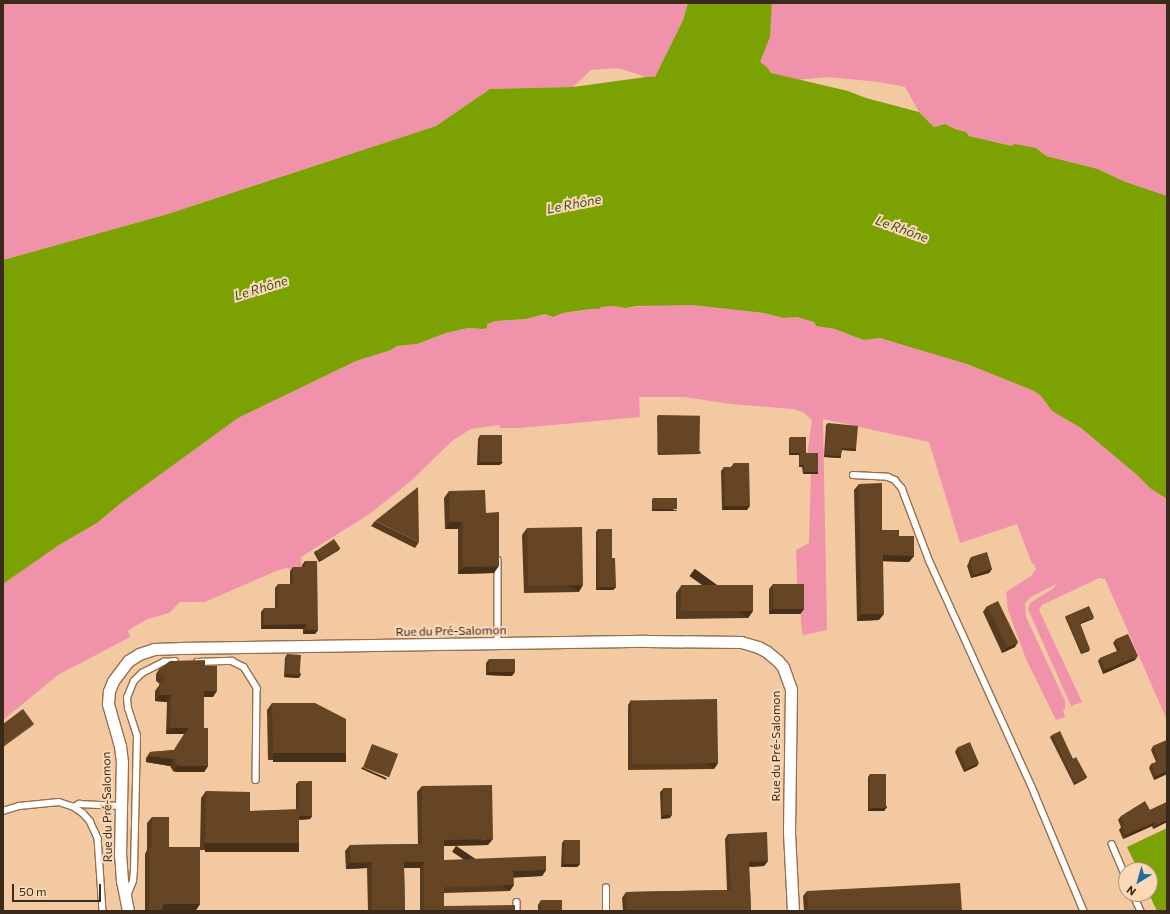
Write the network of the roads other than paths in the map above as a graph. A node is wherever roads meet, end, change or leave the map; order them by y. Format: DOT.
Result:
graph roads {
  1 [pos="853,475"];
  2 [pos="498,550"];
  3 [pos="498,643"];
  4 [pos="178,662"];
  5 [pos="193,662"];
  6 [pos="256,780"];
  7 [pos="120,806"];
  8 [pos="74,807"];
  9 [pos="3,811"];
  10 [pos="1112,844"];
  11 [pos="1120,862"];
  12 [pos="606,888"];
  13 [pos="126,898"];
  14 [pos="517,902"];
  15 [pos="103,911"];
  16 [pos="128,911"];
  17 [pos="517,911"];
  18 [pos="606,911"];
  19 [pos="793,911"];
  20 [pos="1084,911"];
  1 -- 20 [label="lane"];
  2 -- 3 [label="lane"];
  3 -- 7 [label="street, Rue du Pré-Salomon"];
  3 -- 19 [label="street, Rue du Pré-Salomon"];
  4 -- 13 [label="lane"];
  5 -- 6 [label="lane"];
  7 -- 8 [label="lane"];
  7 -- 13 [label="street, Rue du Pré-Salomon"];
  8 -- 9 [label="lane"];
  8 -- 15 [label="lane"];
  10 -- 11 [label="lane"];
  12 -- 18 [label="lane"];
  13 -- 16 [label="street, Rue du Pré-Salomon"];
  14 -- 17 [label="lane"];
}
